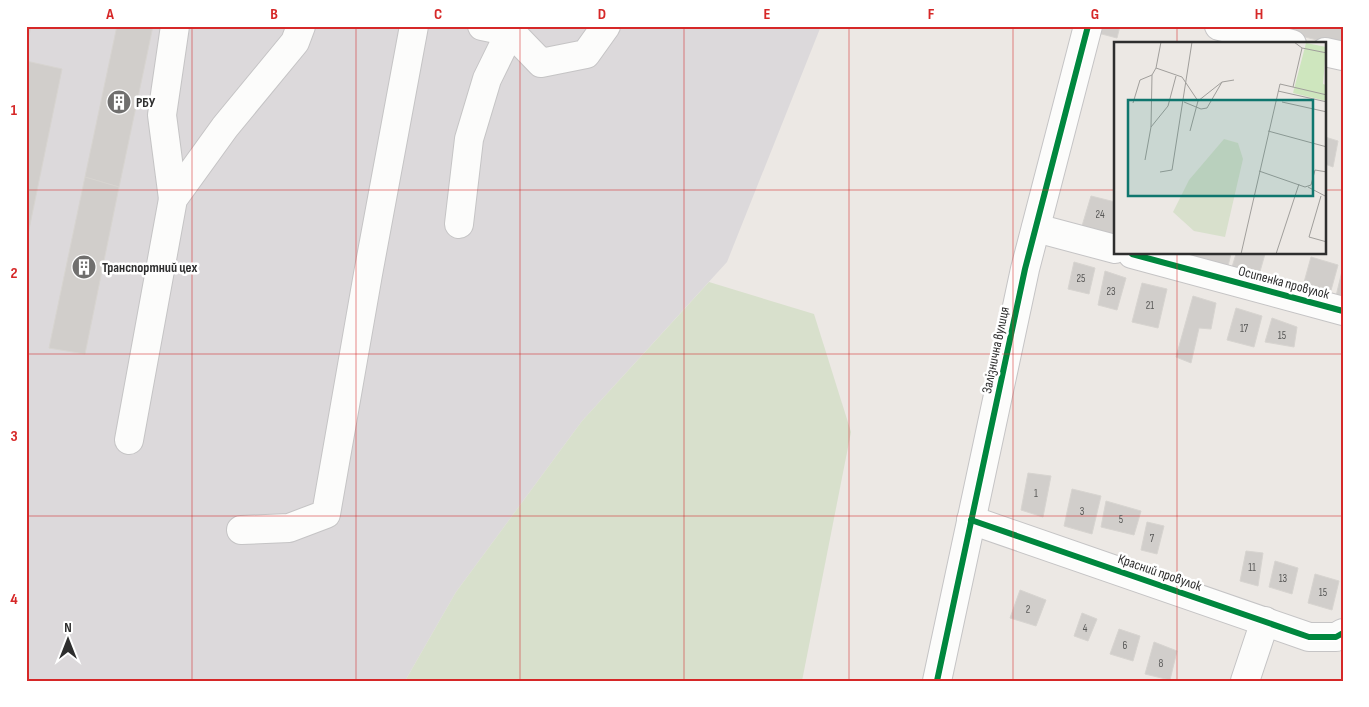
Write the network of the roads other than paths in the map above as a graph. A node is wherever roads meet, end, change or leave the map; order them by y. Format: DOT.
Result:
graph roads {
  1 [pos="175,26"];
  2 [pos="301,26"];
  3 [pos="414,26"];
  4 [pos="482,26"];
  5 [pos="606,26"];
  6 [pos="1088,26"];
  7 [pos="1219,26"];
  8 [pos="512,29"];
  9 [pos="1284,42"];
  10 [pos="1326,52"];
  11 [pos="1343,56"];
  12 [pos="173,199"];
  13 [pos="459,224"];
  14 [pos="1036,228"];
  15 [pos="1114,249"];
  16 [pos="1136,255"];
  17 [pos="1343,311"];
  18 [pos="129,440"];
  19 [pos="971,520"];
  20 [pos="241,530"];
  21 [pos="1265,622"];
  22 [pos="1340,637"];
  23 [pos="937,681"];
  24 [pos="1246,681"];
  1 -- 12 [label="street"];
  2 -- 12 [label="street"];
  3 -- 20 [label="street"];
  4 -- 8 [label="street"];
  5 -- 8 [label="street"];
  6 -- 14 [label="street, Залізнична вулиця"];
  7 -- 9 [label="street"];
  8 -- 13 [label="street"];
  10 -- 11 [label="street"];
  12 -- 18 [label="street"];
  14 -- 15 [label="street"];
  14 -- 19 [label="street, Залізнична вулиця"];
  16 -- 17 [label="street, Осипенка провулок"];
  19 -- 21 [label="street, Красний провулок"];
  19 -- 23 [label="street, Залізнична вулиця"];
  21 -- 22 [label="street, Красний провулок"];
  21 -- 24 [label="street"];
}
